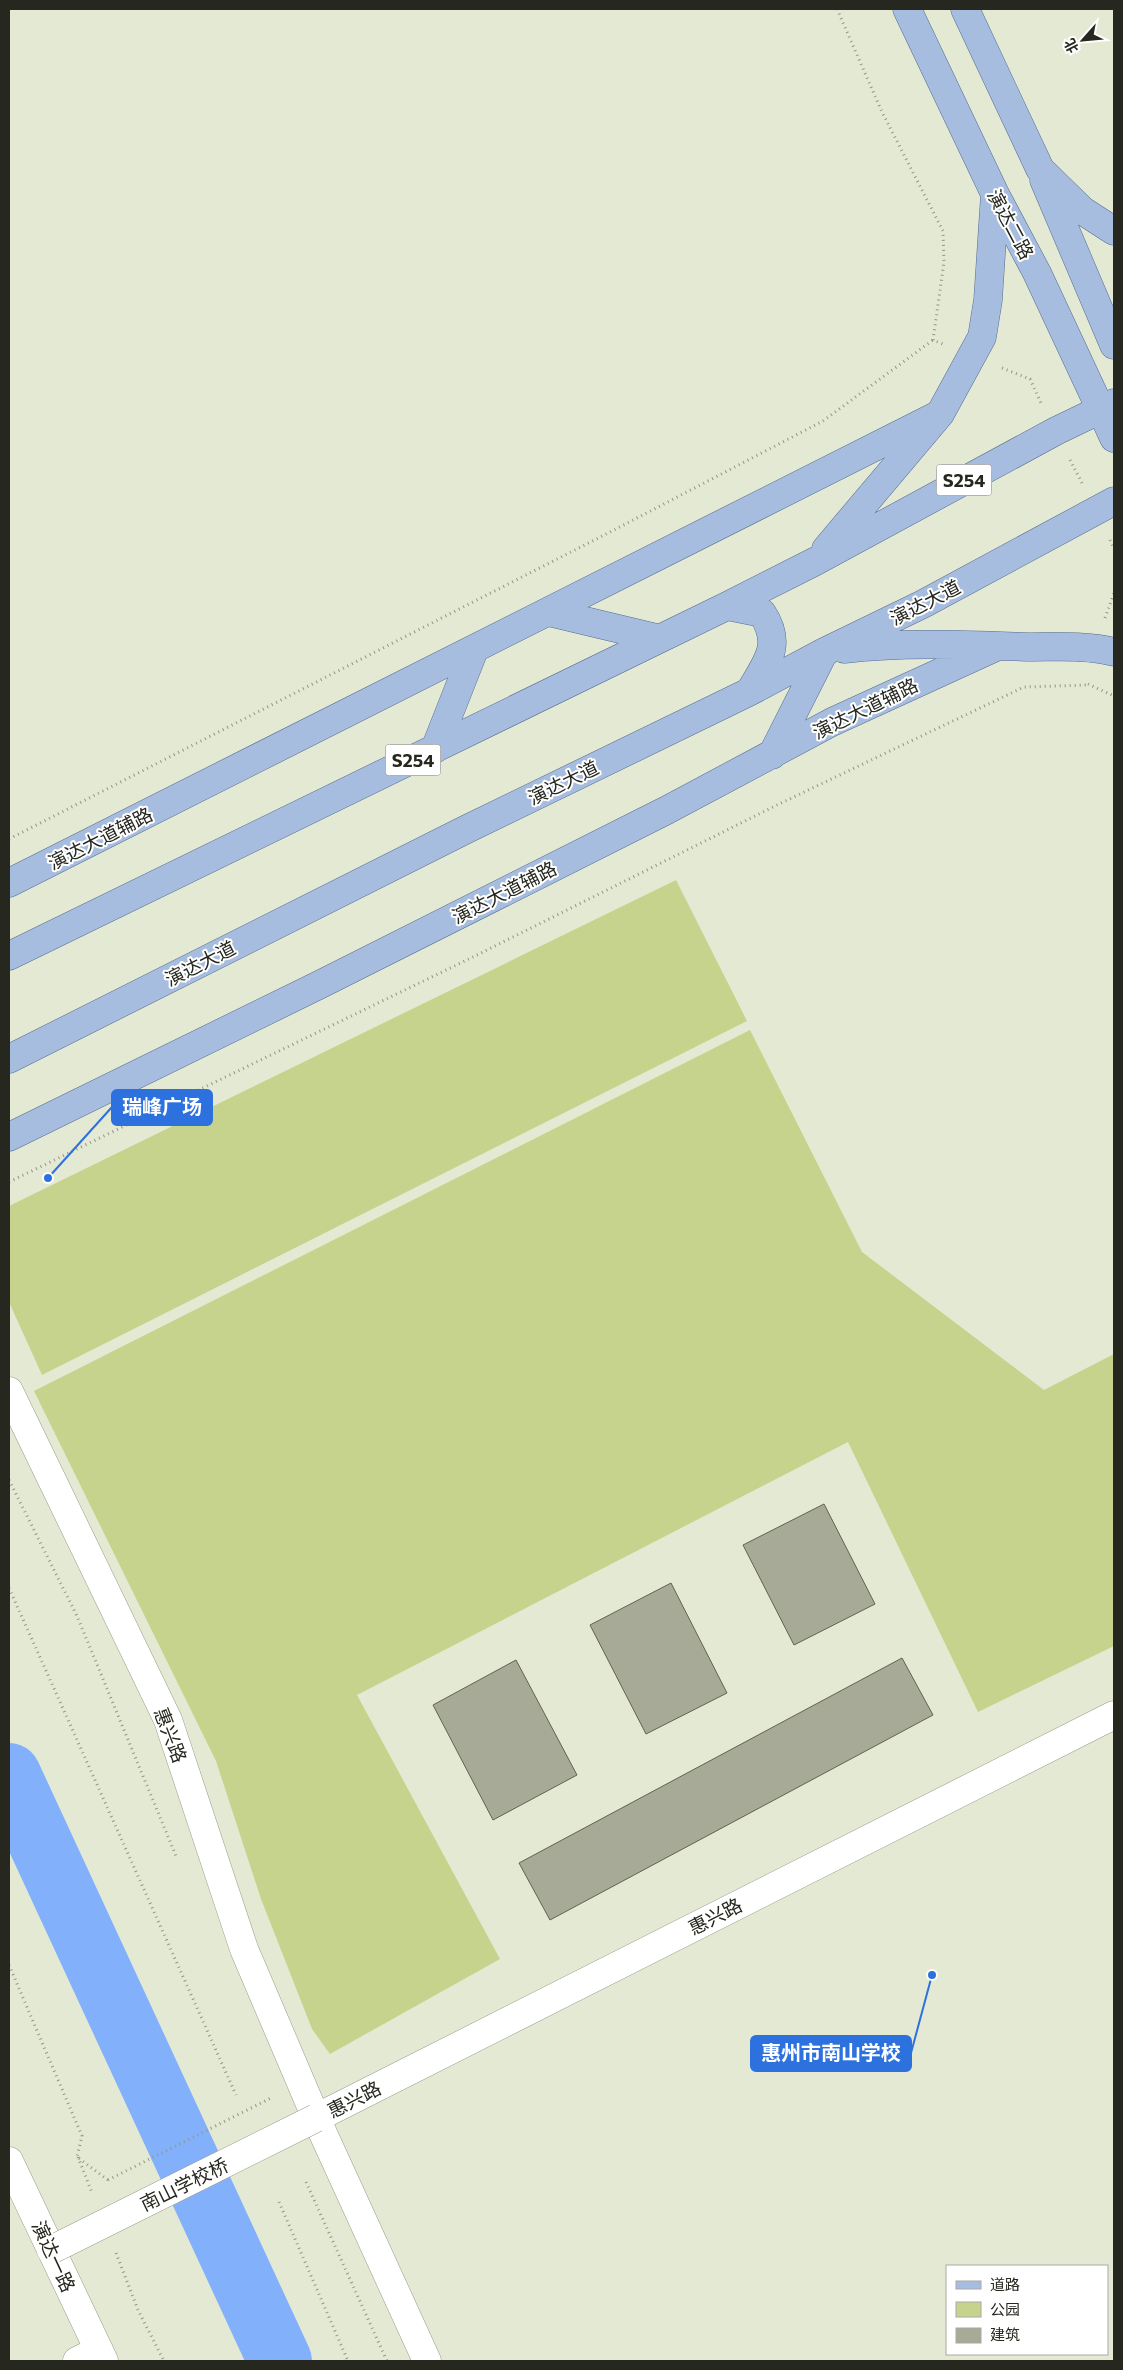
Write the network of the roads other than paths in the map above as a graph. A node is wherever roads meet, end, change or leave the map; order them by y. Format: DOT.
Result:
graph roads {
  1 [pos="907,9"];
  2 [pos="965,9"];
  3 [pos="1040,169"];
  4 [pos="995,194"];
  5 [pos="1114,231"];
  6 [pos="1114,345"];
  7 [pos="1107,405"];
  8 [pos="940,414"];
  9 [pos="1114,438"];
  10 [pos="1114,501"];
  11 [pos="816,561"];
  12 [pos="727,606"];
  13 [pos="548,612"];
  14 [pos="658,638"];
  15 [pos="998,646"];
  16 [pos="474,650"];
  17 [pos="824,652"];
  18 [pos="1114,652"];
  19 [pos="749,692"];
  20 [pos="435,749"];
  21 [pos="772,755"];
  22 [pos="9,883"];
  23 [pos="9,956"];
  24 [pos="9,1059"];
  25 [pos="9,1137"];
  26 [pos="9,1391"];
  27 [pos="1114,1715"];
  28 [pos="316,2118"];
  29 [pos="9,2161"];
  30 [pos="51,2250"];
  31 [pos="93,2358"];
  32 [pos="427,2361"];
  1 -- 4 [label="main road, 演达二路"];
  2 -- 3 [label="main road"];
  3 -- 5 [label="main road"];
  3 -- 6 [label="main road"];
  4 -- 7 [label="main road, 演达二路"];
  4 -- 8 [label="main road"];
  7 -- 9 [label="main road, 演达二路"];
  7 -- 11 [label="main road, S254"];
  8 -- 11 [label="main road"];
  8 -- 13 [label="main road, 演达大道辅路"];
  10 -- 17 [label="main road, 演达大道"];
  11 -- 12 [label="main road, S254"];
  12 -- 14 [label="main road, S254"];
  12 -- 19 [label="main road"];
  13 -- 14 [label="main road"];
  13 -- 16 [label="main road, 演达大道辅路"];
  14 -- 20 [label="main road, S254"];
  15 -- 17 [label="main road"];
  15 -- 18 [label="main road"];
  15 -- 21 [label="main road, 演达大道辅路"];
  16 -- 20 [label="main road"];
  16 -- 22 [label="main road, 演达大道辅路"];
  17 -- 19 [label="main road, 演达大道"];
  17 -- 21 [label="main road"];
  19 -- 24 [label="main road, 演达大道"];
  20 -- 23 [label="main road, S254"];
  21 -- 25 [label="main road, 演达大道辅路"];
  26 -- 28 [label="street, 惠兴路"];
  27 -- 28 [label="street, 惠兴路"];
  28 -- 30 [label="street, 南山学校桥, bridge"];
  28 -- 32 [label="street, 惠兴路"];
  29 -- 30 [label="street, 演达一路"];
  30 -- 31 [label="street, 演达一路"];
}
